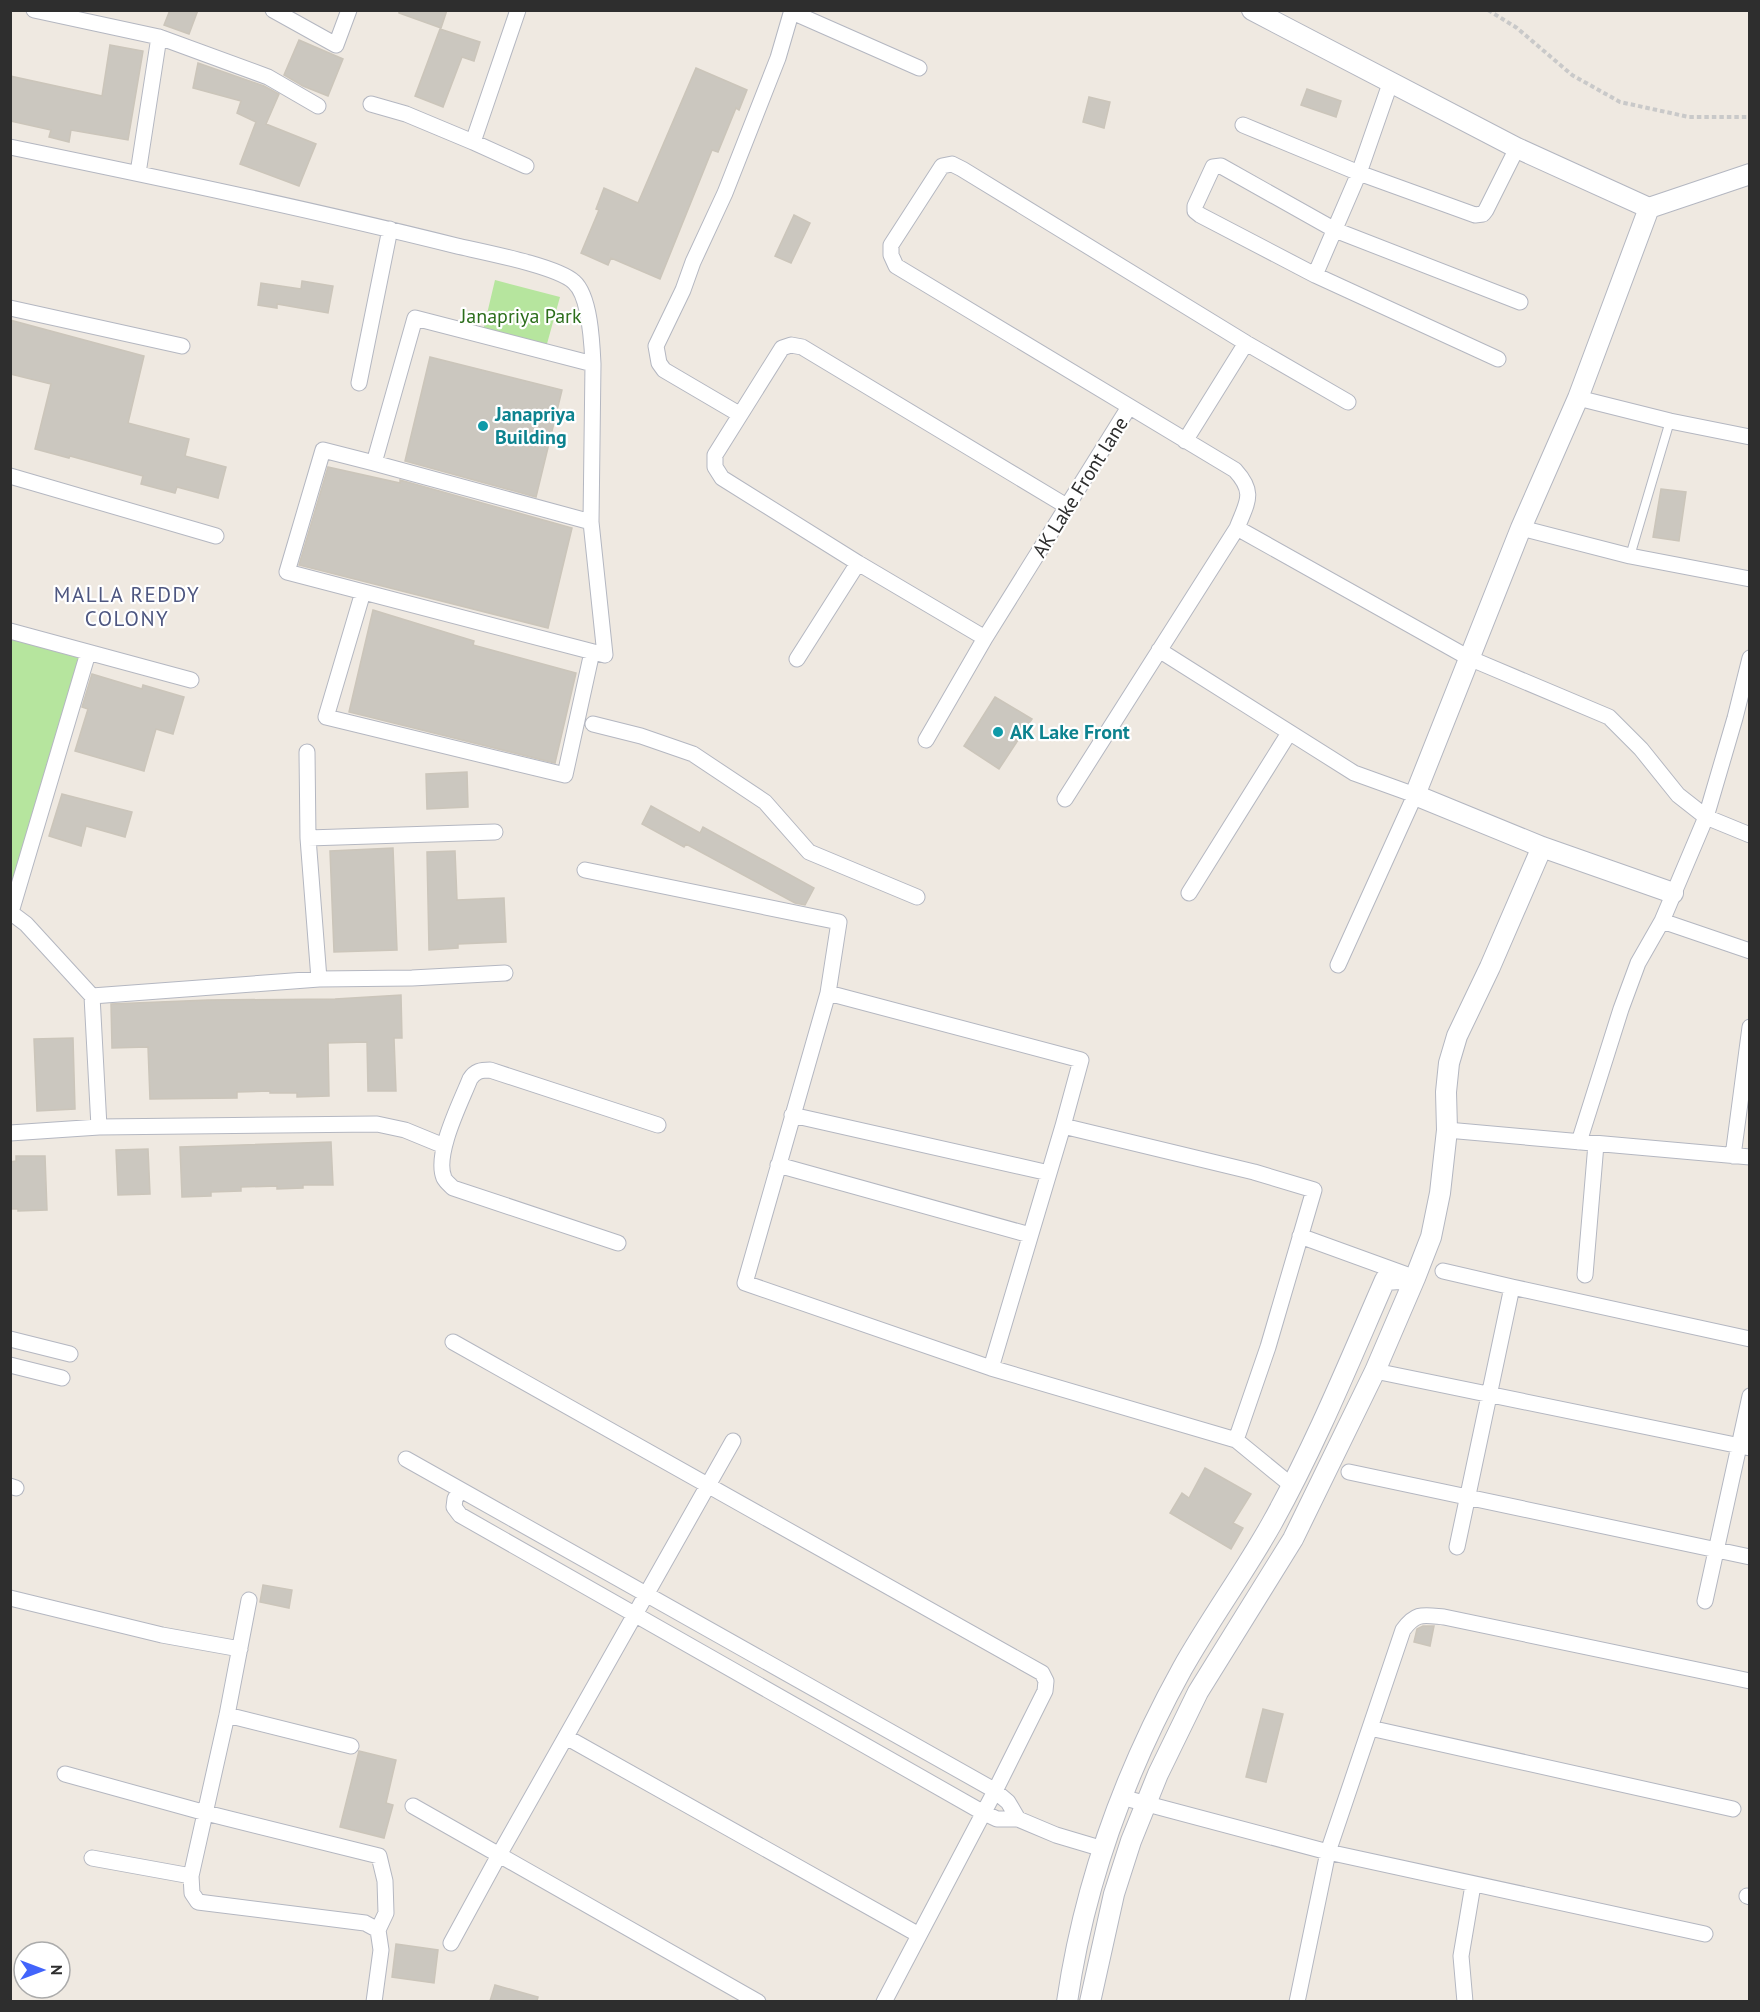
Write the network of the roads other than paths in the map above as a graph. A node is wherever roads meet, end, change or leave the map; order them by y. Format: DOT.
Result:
graph roads {
  1 [pos="34,10"];
  2 [pos="273,10"];
  3 [pos="349,10"];
  4 [pos="518,10"];
  5 [pos="1252,10"];
  6 [pos="792,11"];
  7 [pos="159,37"];
  8 [pos="919,68"];
  9 [pos="1391,81"];
  10 [pos="371,104"];
  11 [pos="318,105"];
  12 [pos="1243,125"];
  13 [pos="473,142"];
  14 [pos="10,147"];
  15 [pos="1517,148"];
  16 [pos="526,166"];
  17 [pos="138,173"];
  18 [pos="1359,173"];
  19 [pos="1745,179"];
  20 [pos="1649,208"];
  21 [pos="390,229"];
  22 [pos="1335,230"];
  23 [pos="1316,275"];
  24 [pos="1520,302"];
  25 [pos="10,308"];
  26 [pos="1246,343"];
  27 [pos="182,346"];
  28 [pos="1498,359"];
  29 [pos="593,364"];
  30 [pos="359,383"];
  31 [pos="1578,398"];
  32 [pos="1348,402"];
  33 [pos="1129,407"];
  34 [pos="739,414"];
  35 [pos="1670,421"];
  36 [pos="1749,437"];
  37 [pos="1185,441"];
  38 [pos="374,463"];
  39 [pos="10,477"];
  40 [pos="1068,507"];
  41 [pos="591,522"];
  42 [pos="1237,528"];
  43 [pos="1521,528"];
  44 [pos="216,536"];
  45 [pos="1630,556"];
  46 [pos="858,563"];
  47 [pos="1749,579"];
  48 [pos="363,592"];
  49 [pos="10,631"];
  50 [pos="985,638"];
  51 [pos="1159,650"];
  52 [pos="592,652"];
  53 [pos="88,653"];
  54 [pos="796,658"];
  55 [pos="1469,658"];
  56 [pos="1749,658"];
  57 [pos="191,680"];
  58 [pos="1742,720"];
  59 [pos="593,724"];
  60 [pos="1288,733"];
  61 [pos="926,741"];
  62 [pos="307,752"];
  63 [pos="1415,795"];
  64 [pos="1065,799"];
  65 [pos="1706,817"];
  66 [pos="495,832"];
  67 [pos="1749,835"];
  68 [pos="308,838"];
  69 [pos="1542,847"];
  70 [pos="585,870"];
  71 [pos="1673,892"];
  72 [pos="1189,893"];
  73 [pos="918,897"];
  74 [pos="11,912"];
  75 [pos="1662,921"];
  76 [pos="1749,951"];
  77 [pos="1338,965"];
  78 [pos="505,973"];
  79 [pos="319,979"];
  80 [pos="828,993"];
  81 [pos="92,996"];
  82 [pos="1749,1027"];
  83 [pos="792,1115"];
  84 [pos="658,1125"];
  85 [pos="1063,1126"];
  86 [pos="99,1127"];
  87 [pos="1447,1130"];
  88 [pos="10,1133"];
  89 [pos="1578,1142"];
  90 [pos="1596,1144"];
  91 [pos="444,1146"];
  92 [pos="1733,1156"];
  93 [pos="1749,1157"];
  94 [pos="778,1165"];
  95 [pos="1049,1173"];
  96 [pos="1030,1234"];
  97 [pos="1300,1236"];
  98 [pos="618,1243"];
  99 [pos="1443,1271"];
  100 [pos="1584,1275"];
  101 [pos="1415,1278"];
  102 [pos="1512,1287"];
  103 [pos="10,1339"];
  104 [pos="1749,1339"];
  105 [pos="453,1342"];
  106 [pos="70,1354"];
  107 [pos="10,1365"];
  108 [pos="991,1368"];
  109 [pos="1375,1371"];
  110 [pos="62,1378"];
  111 [pos="1489,1393"];
  112 [pos="1749,1396"];
  113 [pos="1236,1440"];
  114 [pos="733,1441"];
  115 [pos="1744,1447"];
  116 [pos="406,1459"];
  117 [pos="1349,1472"];
  118 [pos="708,1485"];
  119 [pos="1291,1485"];
  120 [pos="460,1490"];
  121 [pos="1312,1498"];
  122 [pos="1468,1498"];
  123 [pos="1457,1547"];
  124 [pos="1716,1550"];
  125 [pos="1749,1557"];
  126 [pos="646,1595"];
  127 [pos="10,1598"];
  128 [pos="249,1600"];
  129 [pos="1705,1601"];
  130 [pos="635,1614"];
  131 [pos="240,1649"];
  132 [pos="1749,1681"];
  133 [pos="227,1715"];
  134 [pos="1370,1728"];
  135 [pos="566,1737"];
  136 [pos="351,1746"];
  137 [pos="65,1774"];
  138 [pos="994,1791"];
  139 [pos="1121,1797"];
  140 [pos="1146,1804"];
  141 [pos="412,1806"];
  142 [pos="1733,1809"];
  143 [pos="982,1812"];
  144 [pos="206,1814"];
  145 [pos="1018,1819"];
  146 [pos="1104,1849"];
  147 [pos="1328,1852"];
  148 [pos="499,1855"];
  149 [pos="92,1858"];
  150 [pos="191,1876"];
  151 [pos="1473,1885"];
  152 [pos="378,1930"];
  153 [pos="1705,1934"];
  154 [pos="919,1935"];
  155 [pos="451,1943"];
  156 [pos="374,2001"];
  157 [pos="758,2001"];
  158 [pos="884,2001"];
  159 [pos="1067,2001"];
  160 [pos="1090,2001"];
  161 [pos="1296,2001"];
  162 [pos="1466,2001"];
  1 -- 7 [label="street"];
  2 -- 3 [label="street"];
  4 -- 13 [label="street"];
  5 -- 9 [label="street"];
  6 -- 8 [label="street"];
  6 -- 34 [label="street"];
  7 -- 11 [label="street"];
  7 -- 17 [label="street"];
  9 -- 15 [label="street"];
  9 -- 18 [label="street"];
  10 -- 13 [label="street"];
  12 -- 18 [label="street"];
  13 -- 16 [label="street"];
  14 -- 17 [label="street"];
  15 -- 18 [label="street"];
  15 -- 20 [label="street"];
  17 -- 21 [label="street"];
  18 -- 22 [label="street"];
  19 -- 20 [label="street"];
  20 -- 31 [label="street"];
  21 -- 29 [label="street"];
  21 -- 30 [label="street"];
  22 -- 23 [label="street"];
  22 -- 23 [label="street"];
  22 -- 24 [label="street"];
  23 -- 28 [label="street"];
  25 -- 27 [label="street"];
  26 -- 32 [label="street"];
  26 -- 33 [label="street"];
  26 -- 37 [label="street"];
  29 -- 38 [label="street"];
  29 -- 41 [label="street"];
  31 -- 35 [label="street"];
  31 -- 43 [label="street"];
  33 -- 37 [label="street, AK Lake Front lane"];
  33 -- 40 [label="street, AK Lake Front lane"];
  34 -- 40 [label="street"];
  34 -- 46 [label="street"];
  35 -- 36 [label="street"];
  35 -- 45 [label="lane"];
  37 -- 42 [label="street, AK Lake Front lane"];
  38 -- 41 [label="street"];
  38 -- 48 [label="street"];
  39 -- 44 [label="street"];
  40 -- 50 [label="street, AK Lake Front lane"];
  41 -- 52 [label="street"];
  42 -- 51 [label="street, AK Lake Front lane"];
  42 -- 55 [label="street"];
  43 -- 45 [label="street"];
  43 -- 55 [label="street"];
  45 -- 47 [label="street"];
  46 -- 50 [label="street"];
  46 -- 54 [label="street"];
  48 -- 52 [label="street"];
  48 -- 52 [label="street"];
  49 -- 53 [label="street"];
  50 -- 61 [label="street, AK Lake Front lane"];
  51 -- 60 [label="street"];
  51 -- 64 [label="street, AK Lake Front lane"];
  53 -- 57 [label="street"];
  53 -- 74 [label="street"];
  55 -- 63 [label="street"];
  55 -- 65 [label="street"];
  56 -- 58 [label="street"];
  58 -- 65 [label="street"];
  59 -- 73 [label="street"];
  60 -- 63 [label="street"];
  60 -- 72 [label="street"];
  62 -- 68 [label="street"];
  63 -- 69 [label="street"];
  63 -- 77 [label="street"];
  65 -- 67 [label="street"];
  65 -- 71 [label="street"];
  66 -- 68 [label="street"];
  68 -- 79 [label="street"];
  69 -- 71 [label="street"];
  69 -- 87 [label="street"];
  70 -- 80 [label="street"];
  71 -- 75 [label="street"];
  74 -- 81 [label="street"];
  75 -- 76 [label="street"];
  75 -- 89 [label="street"];
  78 -- 79 [label="street"];
  79 -- 81 [label="street"];
  80 -- 83 [label="street"];
  80 -- 85 [label="street"];
  81 -- 86 [label="street"];
  82 -- 92 [label="street"];
  83 -- 94 [label="street"];
  83 -- 95 [label="street"];
  84 -- 91 [label="street"];
  85 -- 95 [label="street"];
  85 -- 97 [label="street"];
  86 -- 88 [label="street"];
  86 -- 91 [label="street"];
  87 -- 89 [label="street"];
  87 -- 101 [label="street"];
  89 -- 90 [label="street"];
  90 -- 92 [label="street"];
  90 -- 100 [label="street"];
  91 -- 98 [label="street"];
  92 -- 93 [label="street"];
  94 -- 96 [label="street"];
  94 -- 108 [label="street"];
  95 -- 96 [label="street"];
  96 -- 108 [label="street"];
  97 -- 101 [label="street"];
  97 -- 113 [label="street"];
  99 -- 102 [label="street"];
  101 -- 109 [label="street"];
  101 -- 119 [label="street"];
  102 -- 104 [label="street"];
  102 -- 111 [label="street"];
  103 -- 106 [label="street"];
  105 -- 118 [label="street"];
  107 -- 110 [label="street"];
  108 -- 113 [label="street"];
  109 -- 111 [label="street"];
  109 -- 121 [label="street"];
  111 -- 115 [label="street"];
  111 -- 122 [label="street"];
  112 -- 115 [label="street"];
  113 -- 119 [label="street"];
  114 -- 118 [label="street"];
  115 -- 124 [label="street"];
  116 -- 120 [label="street"];
  117 -- 122 [label="street"];
  118 -- 126 [label="street"];
  118 -- 138 [label="street"];
  119 -- 121 [label="street"];
  119 -- 139 [label="street"];
  120 -- 126 [label="street"];
  120 -- 130 [label="street"];
  121 -- 140 [label="street"];
  122 -- 123 [label="street"];
  122 -- 124 [label="street"];
  124 -- 125 [label="street"];
  124 -- 129 [label="street"];
  126 -- 130 [label="street"];
  126 -- 138 [label="street"];
  127 -- 131 [label="street"];
  128 -- 131 [label="street"];
  130 -- 135 [label="street"];
  130 -- 143 [label="street"];
  131 -- 133 [label="street"];
  132 -- 134 [label="street"];
  133 -- 136 [label="street"];
  133 -- 144 [label="street"];
  134 -- 142 [label="street"];
  134 -- 147 [label="street"];
  135 -- 148 [label="street"];
  135 -- 154 [label="street"];
  137 -- 144 [label="street"];
  138 -- 143 [label="street"];
  138 -- 145 [label="street"];
  139 -- 140 [label="street"];
  139 -- 146 [label="street"];
  140 -- 147 [label="street"];
  140 -- 160 [label="street"];
  141 -- 148 [label="street"];
  143 -- 145 [label="street"];
  143 -- 154 [label="street"];
  144 -- 150 [label="street"];
  144 -- 152 [label="street"];
  145 -- 146 [label="street"];
  146 -- 159 [label="street"];
  147 -- 151 [label="street"];
  147 -- 161 [label="street"];
  148 -- 155 [label="street"];
  148 -- 157 [label="street"];
  149 -- 150 [label="street"];
  150 -- 152 [label="street"];
  151 -- 153 [label="street"];
  151 -- 162 [label="street"];
  152 -- 156 [label="street"];
  154 -- 158 [label="street"];
}
